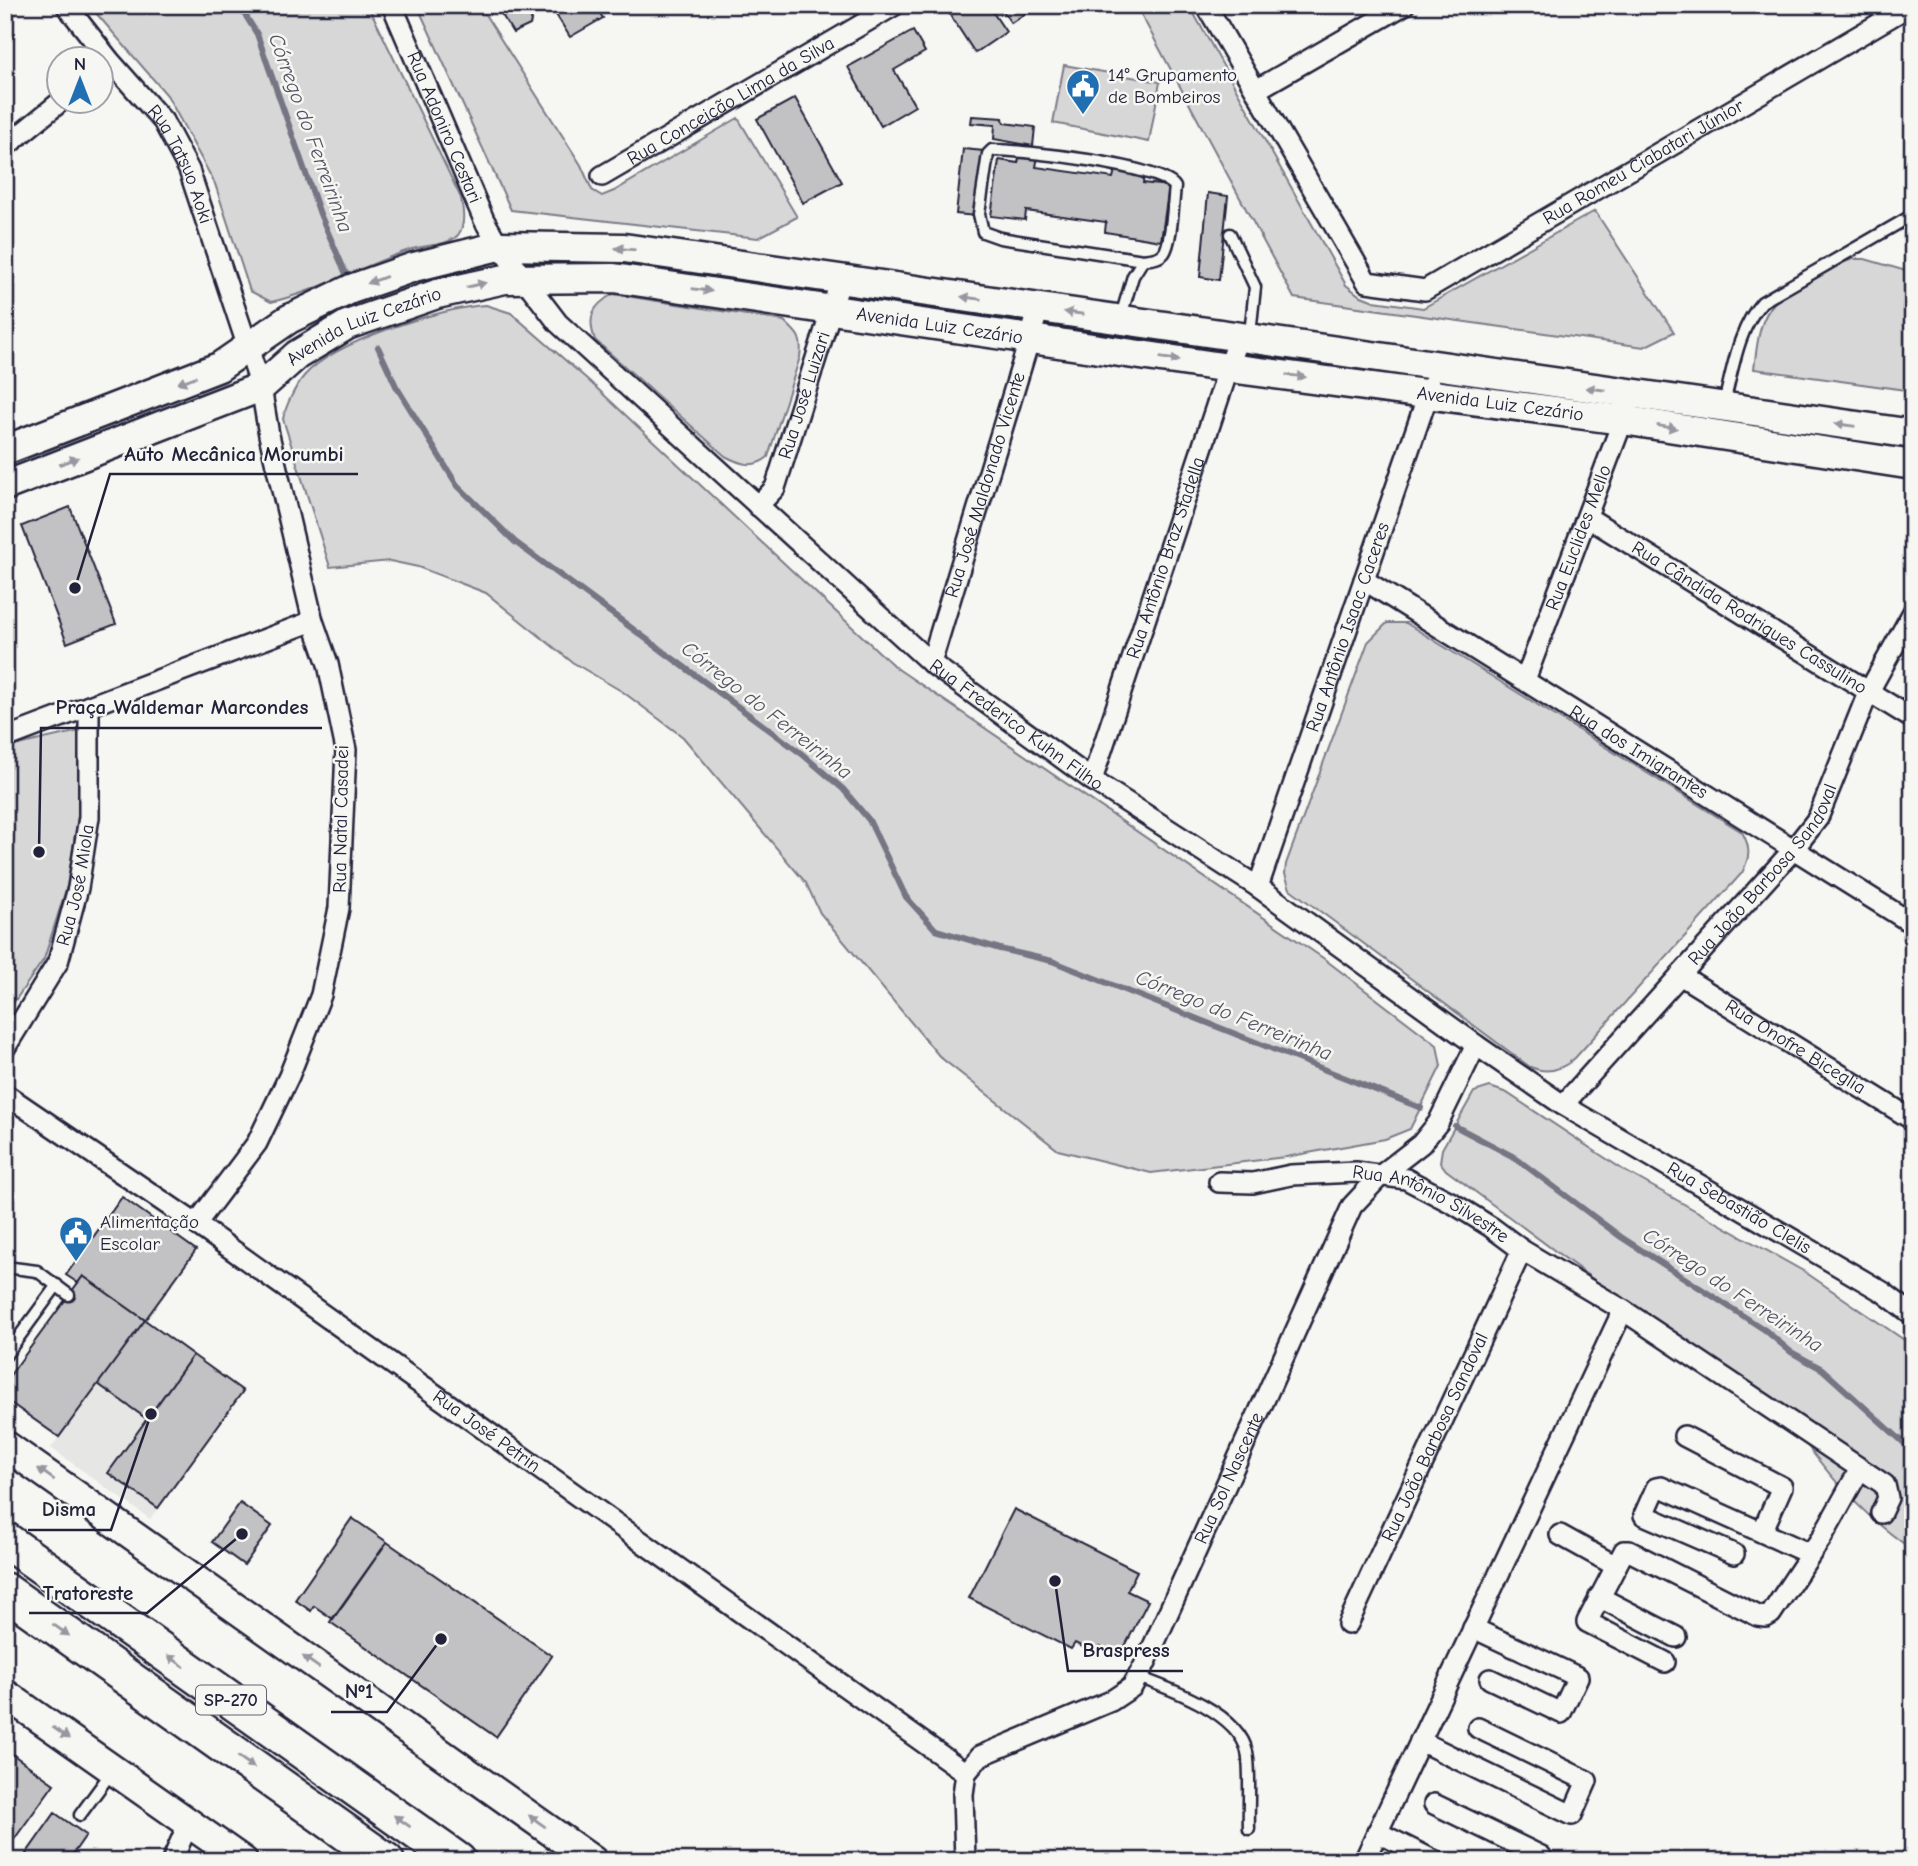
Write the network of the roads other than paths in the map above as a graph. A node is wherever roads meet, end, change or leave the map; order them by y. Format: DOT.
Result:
graph roads {
  1 [pos="66,5"];
  2 [pos="392,5"];
  3 [pos="895,5"];
  4 [pos="1206,5"];
  5 [pos="1404,5"];
  6 [pos="1911,5"];
  7 [pos="94,46"];
  8 [pos="116,74"];
  9 [pos="1256,90"];
  10 [pos="46,113"];
  11 [pos="5,147"];
  12 [pos="602,176"];
  13 [pos="1913,215"];
  14 [pos="1230,234"];
  15 [pos="499,246"];
  16 [pos="1143,260"];
  17 [pos="524,279"];
  18 [pos="841,279"];
  19 [pos="832,308"];
  20 [pos="1039,308"];
  21 [pos="1131,321"];
  22 [pos="1030,338"];
  23 [pos="1244,338"];
  24 [pos="247,349"];
  25 [pos="1135,354"];
  26 [pos="1438,366"];
  27 [pos="1229,368"];
  28 [pos="261,387"];
  29 [pos="1429,393"];
  30 [pos="1626,407"];
  31 [pos="1723,407"];
  32 [pos="1913,434"];
  33 [pos="5,450"];
  34 [pos="1913,465"];
  35 [pos="5,486"];
  36 [pos="758,506"];
  37 [pos="1587,517"];
  38 [pos="1364,580"];
  39 [pos="1913,612"];
  40 [pos="313,621"];
  41 [pos="931,663"];
  42 [pos="1525,680"];
  43 [pos="1868,693"];
  44 [pos="89,706"];
  45 [pos="1913,719"];
  46 [pos="5,738"];
  47 [pos="1093,779"];
  48 [pos="1793,850"];
  49 [pos="1258,887"];
  50 [pos="1913,924"];
  51 [pos="1680,975"];
  52 [pos="1476,1045"];
  53 [pos="5,1048"];
  54 [pos="5,1094"];
  55 [pos="1563,1105"];
  56 [pos="1913,1120"];
  57 [pos="1381,1175"];
  58 [pos="1219,1182"];
  59 [pos="196,1224"];
  60 [pos="1522,1250"];
  61 [pos="5,1267"];
  62 [pos="57,1285"];
  63 [pos="69,1295"];
  64 [pos="1623,1310"];
  65 [pos="1913,1315"];
  66 [pos="5,1356"];
  67 [pos="1684,1436"];
  68 [pos="5,1445"];
  69 [pos="1860,1468"];
  70 [pos="1881,1514"];
  71 [pos="1762,1532"];
  72 [pos="1559,1535"];
  73 [pos="5,1540"];
  74 [pos="1734,1554"];
  75 [pos="1810,1554"];
  76 [pos="1616,1566"];
  77 [pos="5,1591"];
  78 [pos="1599,1597"];
  79 [pos="1348,1624"];
  80 [pos="1473,1628"];
  81 [pos="1676,1637"];
  82 [pos="1665,1662"];
  83 [pos="1138,1677"];
  84 [pos="1490,1679"];
  85 [pos="5,1694"];
  86 [pos="1478,1728"];
  87 [pos="1420,1741"];
  88 [pos="113,1770"];
  89 [pos="966,1773"];
  90 [pos="1434,1804"];
  91 [pos="80,1815"];
  92 [pos="189,1822"];
  93 [pos="1249,1829"];
  94 [pos="1377,1832"];
  95 [pos="172,1861"];
  96 [pos="243,1861"];
  97 [pos="386,1861"];
  98 [pos="458,1861"];
  99 [pos="593,1861"];
  100 [pos="965,1861"];
  101 [pos="1364,1861"];
  102 [pos="1435,1861"];
  103 [pos="1538,1861"];
  1 -- 7 [label="street, Rua Tatsuo Aoki"];
  2 -- 15 [label="street, Rua Adoniro Cestari"];
  3 -- 12 [label="street, Rua Conceição Lima da Silva"];
  4 -- 9 [label="street"];
  5 -- 9 [label="street"];
  6 -- 9 [label="street, Rua Romeu Ciabatari Júnior"];
  8 -- 24 [label="street, Rua Tatsuo Aoki"];
  10 -- 11 [label="street"];
  13 -- 31 [label="lane"];
  14 -- 23 [label="lane"];
  15 -- 17 [label="street, Rua Adoniro Cestari"];
  18 -- 15 [label="street, Avenida Luiz Cezário, one-way"];
  15 -- 24 [label="street, Avenida Luiz Cezário, one-way"];
  16 -- 16 [label="lane"];
  16 -- 21 [label="lane"];
  17 -- 19 [label="street, Avenida Luiz Cezário, one-way"];
  28 -- 17 [label="street, Avenida Luiz Cezário, one-way"];
  17 -- 36 [label="street, Rua Frederico Kuhn Filho"];
  18 -- 19 [label="street, Rua José Luizari"];
  20 -- 18 [label="street, Avenida Luiz Cezário, one-way"];
  19 -- 22 [label="street, Avenida Luiz Cezário"];
  19 -- 36 [label="street, Rua José Luizari"];
  21 -- 20 [label="street, Avenida Luiz Cezário, one-way"];
  20 -- 22 [label="street, Rua José Maldonado Vicente"];
  21 -- 23 [label="street, Avenida Luiz Cezário"];
  21 -- 25 [label="street"];
  22 -- 25 [label="street, Avenida Luiz Cezário"];
  22 -- 41 [label="street, Rua José Maldonado Vicente"];
  23 -- 26 [label="street, Avenida Luiz Cezário"];
  23 -- 27 [label="street, Rua Antônio Braz Stadella"];
  24 -- 28 [label="street, Rua Natal Casadei"];
  24 -- 33 [label="street, Avenida Luiz Cezário, one-way"];
  25 -- 27 [label="street, Avenida Luiz Cezário, one-way"];
  26 -- 29 [label="street, Rua Antônio Isaac Caceres"];
  30 -- 26 [label="street, Avenida Luiz Cezário, one-way"];
  27 -- 29 [label="street, Avenida Luiz Cezário, one-way"];
  27 -- 47 [label="street, Rua Antônio Braz Stadella"];
  35 -- 28 [label="street, Avenida Luiz Cezário, one-way"];
  28 -- 40 [label="street, Rua Natal Casadei"];
  29 -- 30 [label="street, Avenida Luiz Cezário"];
  29 -- 38 [label="street, Rua Antônio Isaac Caceres"];
  30 -- 31 [label="street, Avenida Luiz Cezário"];
  30 -- 34 [label="street, Avenida Luiz Cezário, one-way"];
  30 -- 37 [label="street, Rua Euclides Mello"];
  32 -- 31 [label="street, Avenida Luiz Cezário, one-way"];
  36 -- 41 [label="street, Rua Frederico Kuhn Filho"];
  37 -- 42 [label="street, Rua Euclides Mello"];
  37 -- 43 [label="street, Rua Cândida Rodrigues Cassulino"];
  38 -- 42 [label="street, Rua dos Imigrantes"];
  38 -- 49 [label="street, Rua Antônio Isaac Caceres"];
  39 -- 43 [label="street, Rua João Barbosa Sandoval"];
  40 -- 44 [label="street"];
  40 -- 59 [label="street, Rua Natal Casadei"];
  41 -- 47 [label="street, Rua Frederico Kuhn Filho"];
  42 -- 48 [label="street, Rua dos Imigrantes"];
  43 -- 45 [label="street, Rua Cândida Rodrigues Cassulino"];
  43 -- 48 [label="street, Rua João Barbosa Sandoval"];
  44 -- 46 [label="street"];
  44 -- 53 [label="street, Rua José Miola"];
  47 -- 49 [label="street, Rua Frederico Kuhn Filho"];
  48 -- 50 [label="street, Rua dos Imigrantes"];
  48 -- 51 [label="street, Rua João Barbosa Sandoval"];
  49 -- 52 [label="street, Rua Frederico Kuhn Filho"];
  51 -- 55 [label="street, Rua João Barbosa Sandoval"];
  51 -- 56 [label="street, Rua Onofre Biceglia"];
  52 -- 55 [label="street, Rua Frederico Kuhn Filho"];
  52 -- 57 [label="street, Rua Sol Nascente"];
  54 -- 59 [label="street, Rua José Petrin"];
  55 -- 65 [label="street, Rua Sebastião Clelis"];
  57 -- 58 [label="street, Rua Antônio Silvestre"];
  57 -- 60 [label="street, Rua Antônio Silvestre"];
  57 -- 83 [label="street, Rua Sol Nascente"];
  59 -- 89 [label="street, Rua José Petrin"];
  60 -- 64 [label="street, Rua Antônio Silvestre"];
  60 -- 79 [label="street, Rua João Barbosa Sandoval"];
  61 -- 62 [label="lane"];
  62 -- 63 [label="lane"];
  62 -- 66 [label="lane"];
  64 -- 69 [label="street, Rua Antônio Silvestre"];
  64 -- 80 [label="street"];
  67 -- 71 [label="street"];
  99 -- 68 [label="street, one-way"];
  69 -- 70 [label="street, Rua Antônio Silvestre"];
  69 -- 75 [label="street"];
  71 -- 74 [label="street"];
  71 -- 75 [label="street"];
  72 -- 76 [label="street"];
  98 -- 73 [label="highway, SP-270, one-way"];
  75 -- 76 [label="street"];
  76 -- 78 [label="street"];
  77 -- 97 [label="highway, SP-270, one-way"];
  78 -- 81 [label="street"];
  78 -- 82 [label="street"];
  80 -- 84 [label="street"];
  80 -- 87 [label="street"];
  83 -- 89 [label="street, Rua Sol Nascente"];
  83 -- 93 [label="lane"];
  85 -- 88 [label="street, one-way"];
  86 -- 87 [label="street"];
  87 -- 94 [label="street"];
  88 -- 91 [label="lane"];
  88 -- 92 [label="street"];
  89 -- 100 [label="street"];
  90 -- 103 [label="street"];
  92 -- 95 [label="street"];
  92 -- 96 [label="street"];
  94 -- 101 [label="street"];
  94 -- 102 [label="street"];
}
